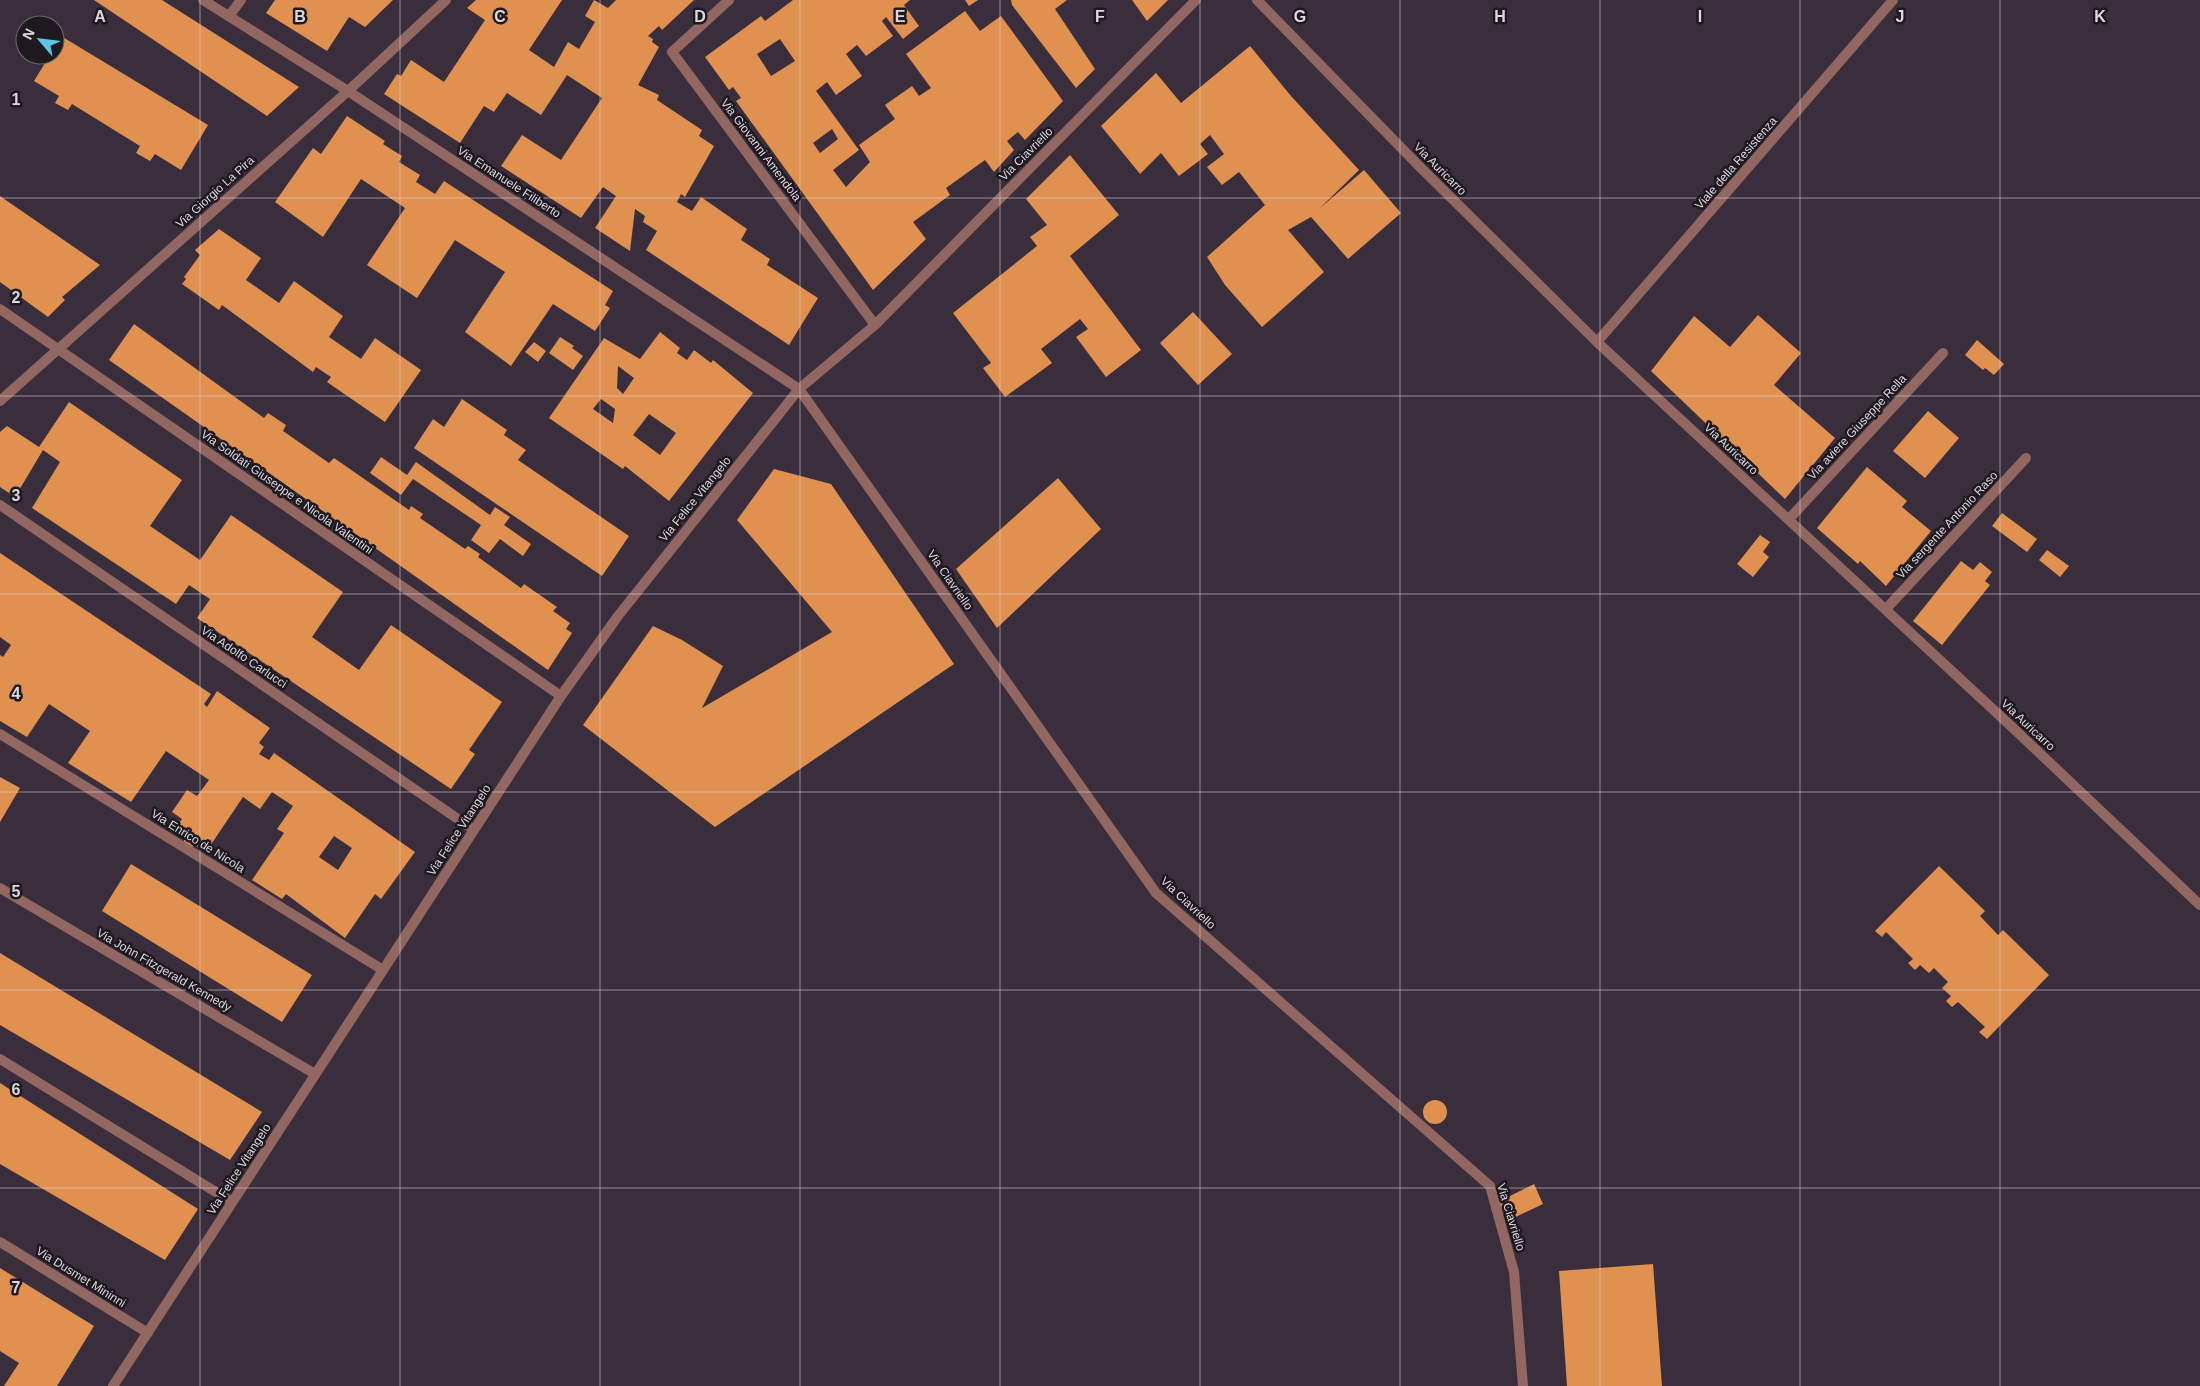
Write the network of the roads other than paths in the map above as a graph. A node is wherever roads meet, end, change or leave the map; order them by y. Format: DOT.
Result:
graph roads {
  1 [pos="204,0"];
  2 [pos="240,0"];
  3 [pos="446,0"];
  4 [pos="729,0"];
  5 [pos="1196,0"];
  6 [pos="1257,0"];
  7 [pos="1893,0"];
  8 [pos="229,16"];
  9 [pos="348,91"];
  10 [pos="0,309"];
  11 [pos="875,325"];
  12 [pos="1597,342"];
  13 [pos="58,350"];
  14 [pos="1943,353"];
  15 [pos="799,389"];
  16 [pos="0,401"];
  17 [pos="2026,458"];
  18 [pos="0,504"];
  19 [pos="1789,519"];
  20 [pos="1886,609"];
  21 [pos="561,696"];
  22 [pos="0,734"];
  23 [pos="474,830"];
  24 [pos="0,888"];
  25 [pos="2200,905"];
  26 [pos="382,970"];
  27 [pos="0,1060"];
  28 [pos="315,1074"];
  29 [pos="232,1202"];
  30 [pos="0,1242"];
  31 [pos="148,1333"];
  32 [pos="113,1386"];
  33 [pos="1523,1386"];
  1 -- 8 [label="street, Via Emanuele Filiberto"];
  2 -- 8 [label="street"];
  3 -- 9 [label="street, Via Giorgio La Pira"];
  4 -- 11 [label="street, Via Giovanni Amendola"];
  5 -- 11 [label="street, Via Ciavriello"];
  6 -- 12 [label="street, Via Auricarro"];
  7 -- 12 [label="street, Viale della Resistenza"];
  8 -- 9 [label="street, Via Emanuele Filiberto"];
  9 -- 13 [label="street, Via Giorgio La Pira"];
  9 -- 15 [label="street, Via Emanuele Filiberto"];
  10 -- 13 [label="street, Via Soldati Giuseppe e Nicola Valentini"];
  11 -- 15 [label="street, Via Felice Vitangelo"];
  12 -- 19 [label="street, Via Auricarro"];
  13 -- 16 [label="street, Via Giorgio La Pira"];
  13 -- 21 [label="street, Via Soldati Giuseppe e Nicola Valentini"];
  14 -- 19 [label="street, Via aviere Giuseppe Rella"];
  15 -- 21 [label="street, Via Felice Vitangelo"];
  15 -- 33 [label="street, Via Ciavriello"];
  17 -- 20 [label="street, Via sergente Antonio Raso"];
  18 -- 23 [label="street, Via Adolfo Carlucci"];
  19 -- 20 [label="street, Via Auricarro"];
  20 -- 25 [label="street, Via Auricarro"];
  21 -- 23 [label="street, Via Felice Vitangelo"];
  22 -- 26 [label="street, Via Enrico de Nicola"];
  23 -- 26 [label="street, Via Felice Vitangelo"];
  24 -- 28 [label="street, Via John Fitzgerald Kennedy"];
  26 -- 28 [label="street, Via Felice Vitangelo"];
  27 -- 29 [label="street"];
  28 -- 29 [label="street, Via Felice Vitangelo"];
  29 -- 31 [label="street, Via Felice Vitangelo"];
  30 -- 31 [label="street, Via Dusmet Mininni"];
  31 -- 32 [label="street, Via Felice Vitangelo"];
}
